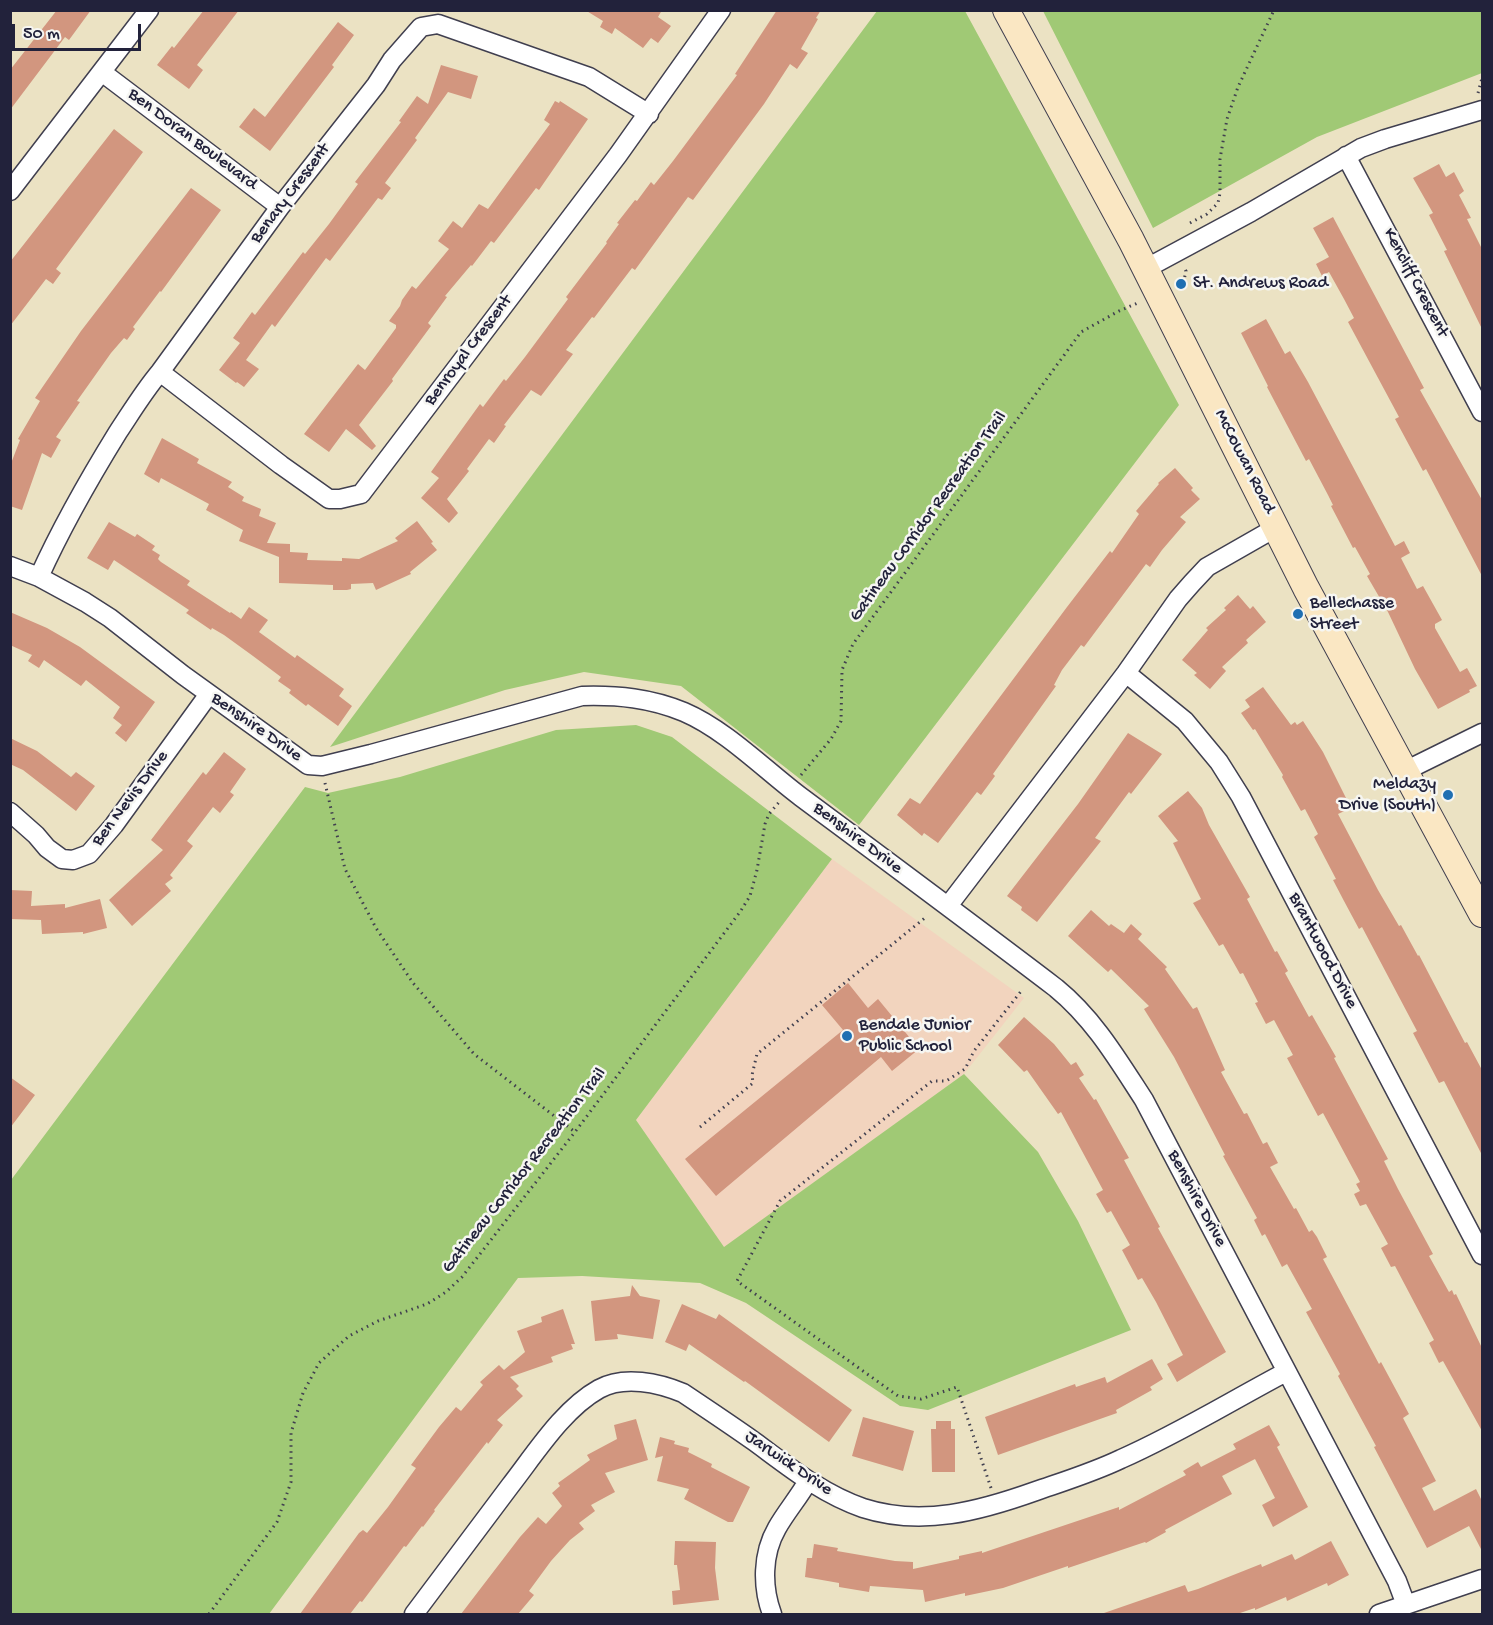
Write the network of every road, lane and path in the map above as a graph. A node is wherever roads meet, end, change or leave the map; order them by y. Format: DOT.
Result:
graph roads {
  1 [pos="149,10"];
  2 [pos="721,10"];
  3 [pos="1006,10"];
  4 [pos="1274,10"];
  5 [pos="103,73"];
  6 [pos="1482,78"];
  7 [pos="1480,106"];
  8 [pos="649,114"];
  9 [pos="1346,156"];
  10 [pos="10,191"];
  11 [pos="280,207"];
  12 [pos="1186,225"];
  13 [pos="1145,269"];
  14 [pos="1186,271"];
  15 [pos="1174,285"];
  16 [pos="1137,304"];
  17 [pos="160,372"];
  18 [pos="1482,412"];
  19 [pos="1278,527"];
  20 [pos="10,566"];
  21 [pos="39,577"];
  22 [pos="1126,673"];
  23 [pos="209,694"];
  24 [pos="1482,733"];
  25 [pos="322,766"];
  26 [pos="1407,770"];
  27 [pos="797,780"];
  28 [pos="785,795"];
  29 [pos="10,812"];
  30 [pos="948,906"];
  31 [pos="1482,914"];
  32 [pos="926,917"];
  33 [pos="1022,990"];
  34 [pos="700,1127"];
  35 [pos="575,1132"];
  36 [pos="1482,1255"];
  37 [pos="1286,1372"];
  38 [pos="808,1481"];
  39 [pos="996,1505"];
  40 [pos="1482,1579"];
  41 [pos="1406,1605"];
  42 [pos="209,1614"];
  43 [pos="414,1614"];
  44 [pos="772,1614"];
  45 [pos="1379,1614"];
  1 -- 5 [label="street"];
  2 -- 8 [label="street, Benroyal Crescent"];
  3 -- 13 [label="main road, McCowan Road"];
  4 -- 12 [label="path"];
  5 -- 10 [label="street"];
  5 -- 11 [label="street, Ben Doran Boulevard"];
  6 -- 7 [label="path"];
  7 -- 9 [label="street"];
  8 -- 11 [label="street, Benary Crescent"];
  8 -- 17 [label="street, Benroyal Crescent"];
  9 -- 13 [label="street"];
  9 -- 18 [label="street, Kencliff Crescent"];
  11 -- 17 [label="street, Benary Crescent"];
  13 -- 19 [label="main road, McCowan Road"];
  14 -- 15 [label="path"];
  16 -- 27 [label="path, Gatineau Corridor Recreation Trail"];
  17 -- 21 [label="street, Benary Crescent"];
  19 -- 22 [label="street"];
  19 -- 26 [label="main road, McCowan Road"];
  20 -- 21 [label="street, Benshire Drive"];
  21 -- 23 [label="street, Benshire Drive"];
  22 -- 30 [label="street"];
  22 -- 36 [label="street, Brantwood Drive"];
  23 -- 25 [label="street, Benshire Drive"];
  23 -- 29 [label="street, Ben Nevis Drive"];
  24 -- 26 [label="street"];
  25 -- 30 [label="street, Benshire Drive"];
  25 -- 35 [label="path"];
  26 -- 31 [label="main road, McCowan Road"];
  28 -- 35 [label="path, Gatineau Corridor Recreation Trail"];
  30 -- 37 [label="street, Benshire Drive"];
  32 -- 34 [label="path"];
  33 -- 39 [label="path"];
  35 -- 42 [label="path, Gatineau Corridor Recreation Trail"];
  37 -- 39 [label="street, Jarwick Drive"];
  37 -- 41 [label="street, Benshire Drive"];
  38 -- 39 [label="street, Jarwick Drive"];
  38 -- 43 [label="street, Jarwick Drive"];
  38 -- 44 [label="street"];
  40 -- 41 [label="street"];
  41 -- 45 [label="street"];
}
